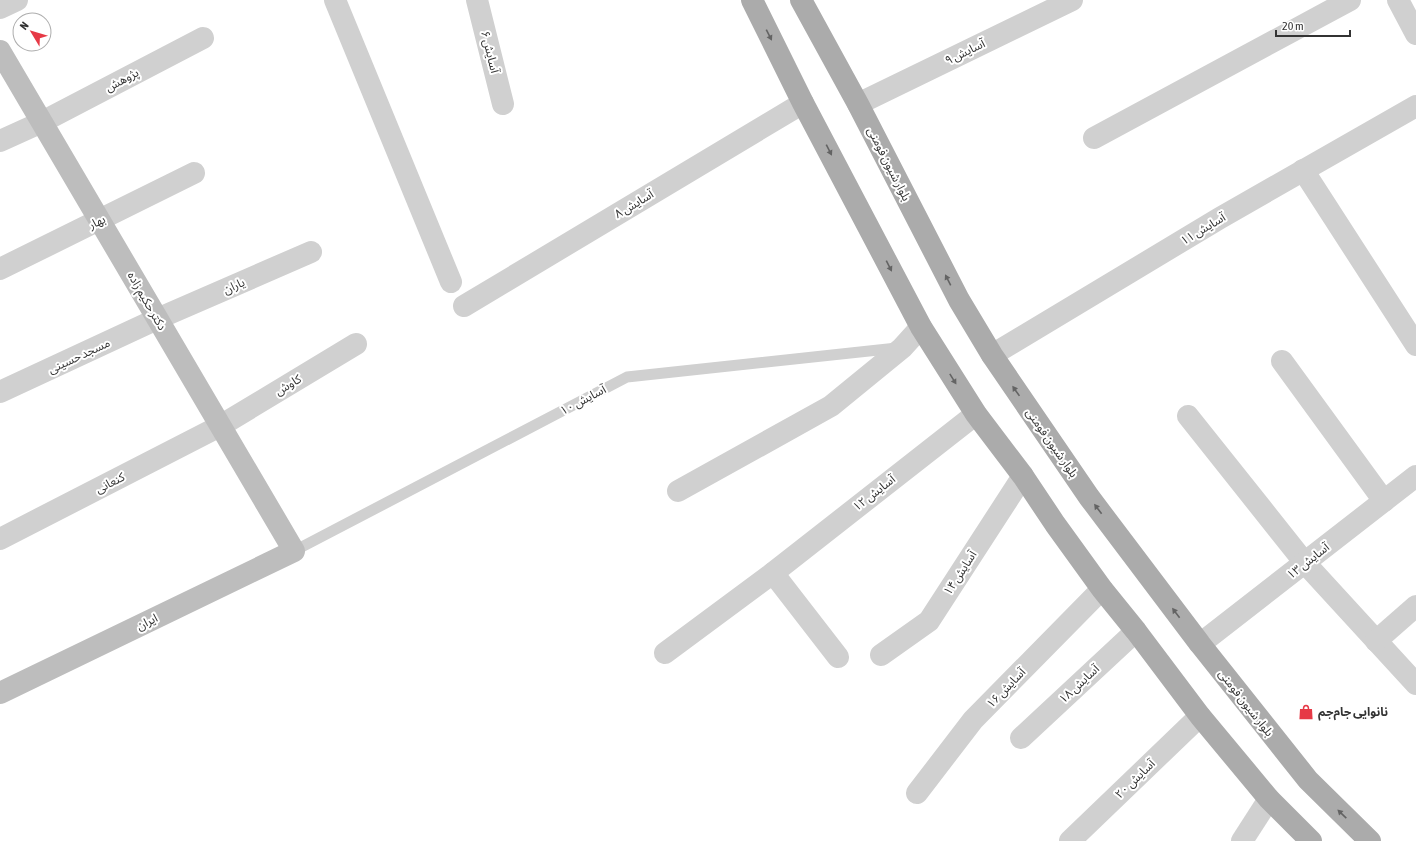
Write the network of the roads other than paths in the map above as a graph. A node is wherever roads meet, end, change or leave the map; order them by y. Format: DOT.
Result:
graph roads {
  1 [pos="17,0"];
  2 [pos="335,0"];
  3 [pos="477,0"];
  4 [pos="752,0"];
  5 [pos="800,0"];
  6 [pos="1072,0"];
  7 [pos="1350,0"];
  8 [pos="1398,0"];
  9 [pos="0,8"];
  10 [pos="1416,34"];
  11 [pos="203,38"];
  12 [pos="0,51"];
  13 [pos="803,103"];
  14 [pos="503,104"];
  15 [pos="858,104"];
  16 [pos="1414,112"];
  17 [pos="42,122"];
  18 [pos="1094,138"];
  19 [pos="0,141"];
  20 [pos="1303,170"];
  21 [pos="194,173"];
  22 [pos="100,221"];
  23 [pos="311,252"];
  24 [pos="0,269"];
  25 [pos="451,282"];
  26 [pos="464,306"];
  27 [pos="157,319"];
  28 [pos="921,327"];
  29 [pos="356,344"];
  30 [pos="1416,345"];
  31 [pos="902,348"];
  32 [pos="992,355"];
  33 [pos="1282,361"];
  34 [pos="0,392"];
  35 [pos="976,414"];
  36 [pos="1188,416"];
  37 [pos="220,426"];
  38 [pos="1023,476"];
  39 [pos="1416,476"];
  40 [pos="678,490"];
  41 [pos="1384,501"];
  42 [pos="0,539"];
  43 [pos="294,551"];
  44 [pos="1305,563"];
  45 [pos="773,573"];
  46 [pos="1102,589"];
  47 [pos="1416,606"];
  48 [pos="1136,631"];
  49 [pos="1376,641"];
  50 [pos="1200,644"];
  51 [pos="665,653"];
  52 [pos="881,656"];
  53 [pos="838,657"];
  54 [pos="1416,684"];
  55 [pos="0,693"];
  56 [pos="1200,716"];
  57 [pos="1021,738"];
  58 [pos="917,793"];
  59 [pos="1269,799"];
  60 [pos="1070,841"];
  61 [pos="1242,841"];
  62 [pos="1311,841"];
  63 [pos="1370,841"];
  1 -- 9 [label="street"];
  2 -- 25 [label="street"];
  3 -- 14 [label="street, آسایش ۶"];
  4 -- 13 [label="main road, one-way"];
  5 -- 15 [label="main road, بلوار شیون فومنی"];
  6 -- 15 [label="street, آسایش ۹"];
  7 -- 18 [label="street"];
  8 -- 10 [label="street"];
  11 -- 17 [label="street, پژوهش"];
  12 -- 17 [label="street, دکتر حکیم زاده"];
  13 -- 26 [label="street, آسایش ۸"];
  13 -- 28 [label="main road, one-way"];
  32 -- 15 [label="main road, بلوار شیون فومنی, one-way"];
  16 -- 20 [label="street, آسایش ۱۱"];
  17 -- 19 [label="street, پژوهش"];
  17 -- 22 [label="street, دکتر حکیم زاده"];
  20 -- 30 [label="street"];
  20 -- 32 [label="street, آسایش ۱۱"];
  21 -- 22 [label="street, بهار"];
  22 -- 24 [label="street, بهار"];
  22 -- 27 [label="street, دکتر حکیم زاده"];
  23 -- 27 [label="street, یاران"];
  27 -- 34 [label="street, مسجد حسینی"];
  27 -- 37 [label="street, دکتر حکیم زاده"];
  28 -- 31 [label="street"];
  28 -- 35 [label="main road, one-way"];
  29 -- 37 [label="street, کاوش"];
  31 -- 40 [label="street"];
  31 -- 43 [label="lane, آسایش ‍۱۰"];
  50 -- 32 [label="main road, بلوار شیون فومنی, one-way"];
  33 -- 41 [label="street"];
  35 -- 38 [label="main road"];
  35 -- 45 [label="street, آسایش ۱۲"];
  36 -- 44 [label="street"];
  37 -- 42 [label="street, کنعانی"];
  37 -- 43 [label="street, دکتر حکیم زاده"];
  38 -- 46 [label="main road"];
  38 -- 52 [label="street, آسایش ۱۴"];
  39 -- 41 [label="street, آسایش ۱۳"];
  41 -- 44 [label="street, آسایش ۱۳"];
  43 -- 55 [label="street, ایران"];
  44 -- 49 [label="street"];
  44 -- 50 [label="street, آسایش ۱۳"];
  45 -- 51 [label="street, آسایش ۱۲"];
  45 -- 53 [label="street"];
  46 -- 48 [label="main road"];
  46 -- 58 [label="street, آسایش ۱۶"];
  47 -- 49 [label="street"];
  48 -- 56 [label="main road"];
  48 -- 57 [label="street, آسایش ۱۸"];
  49 -- 54 [label="street"];
  63 -- 50 [label="main road, بلوار شیون فومنی, one-way"];
  56 -- 59 [label="main road"];
  56 -- 60 [label="street, آسایش ۲۰"];
  59 -- 61 [label="street"];
  59 -- 62 [label="main road"];
}
